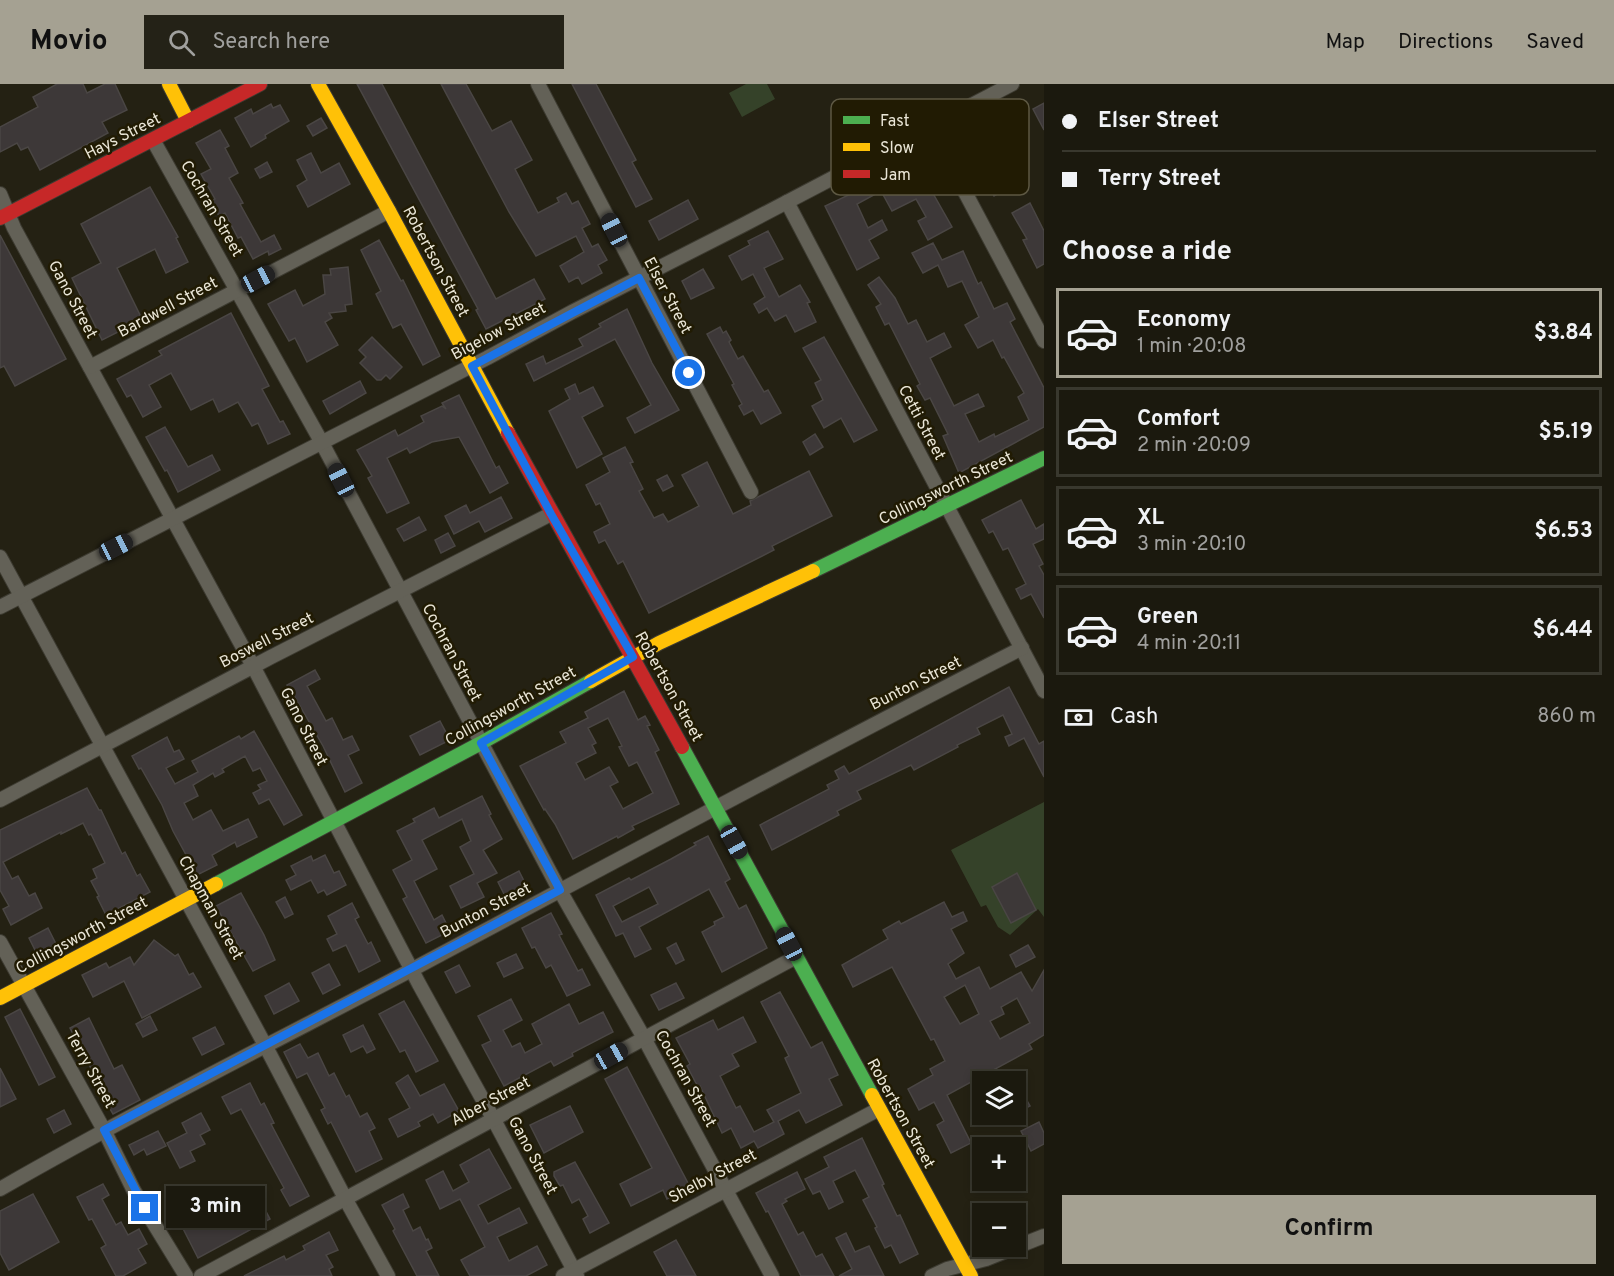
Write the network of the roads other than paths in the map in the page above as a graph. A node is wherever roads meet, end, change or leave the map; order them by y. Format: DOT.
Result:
graph roads {
  1 [pos="169,84"];
  2 [pos="260,84"];
  3 [pos="318,84"];
  4 [pos="538,84"];
  5 [pos="1012,84"];
  6 [pos="984,99"];
  7 [pos="188,121"];
  8 [pos="153,140"];
  9 [pos="831,179"];
  10 [pos="0,194"];
  11 [pos="967,195"];
  12 [pos="787,202"];
  13 [pos="389,211"];
  14 [pos="4,216"];
  15 [pos="639,278"];
  16 [pos="237,290"];
  17 [pos="1044,341"];
  18 [pos="472,366"];
  19 [pos="90,367"];
  20 [pos="322,443"];
  21 [pos="1044,458"];
  22 [pos="751,492"];
  23 [pos="947,507"];
  24 [pos="551,514"];
  25 [pos="172,518"];
  26 [pos="0,557"];
  27 [pos="400,592"];
  28 [pos="20,596"];
  29 [pos="0,607"];
  30 [pos="1022,648"];
  31 [pos="633,657"];
  32 [pos="253,666"];
  33 [pos="1044,691"];
  34 [pos="481,743"];
  35 [pos="102,746"];
  36 [pos="0,800"];
  37 [pos="715,806"];
  38 [pos="334,821"];
  39 [pos="560,890"];
  40 [pos="186,900"];
  41 [pos="0,942"];
  42 [pos="796,957"];
  43 [pos="412,969"];
  44 [pos="24,986"];
  45 [pos="0,998"];
  46 [pos="644,1038"];
  47 [pos="265,1045"];
  48 [pos="879,1109"];
  49 [pos="494,1119"];
  50 [pos="104,1130"];
  51 [pos="0,1189"];
  52 [pos="726,1189"];
  53 [pos="346,1200"];
  54 [pos="1044,1236"];
  55 [pos="968,1270"];
  56 [pos="571,1274"];
  57 [pos="186,1276"];
  58 [pos="201,1276"];
  59 [pos="387,1276"];
  60 [pos="772,1276"];
  61 [pos="932,1276"];
  1 -- 7 [label="street"];
  2 -- 7 [label="street, Hays Street"];
  3 -- 13 [label="street, Robertson Street"];
  4 -- 15 [label="street, Elser Street"];
  5 -- 6 [label="street, Bigelow Street"];
  7 -- 8 [label="street, Hays Street"];
  8 -- 14 [label="street, Hays Street"];
  8 -- 16 [label="street, Cochran Street"];
  9 -- 12 [label="street, Bigelow Street"];
  10 -- 14 [label="street, Gano Street"];
  11 -- 17 [label="street"];
  12 -- 15 [label="street, Bigelow Street"];
  12 -- 23 [label="street, Cetti Street"];
  13 -- 16 [label="street, Bardwell Street"];
  13 -- 18 [label="street, Robertson Street"];
  14 -- 19 [label="street, Gano Street"];
  15 -- 18 [label="street, Bigelow Street"];
  15 -- 22 [label="street, Elser Street"];
  16 -- 19 [label="street, Bardwell Street"];
  16 -- 20 [label="street, Cochran Street"];
  18 -- 20 [label="street, Bigelow Street"];
  18 -- 24 [label="street, Robertson Street"];
  19 -- 25 [label="street, Gano Street"];
  20 -- 25 [label="street, Bigelow Street"];
  20 -- 27 [label="street, Cochran Street"];
  21 -- 23 [label="street, Collingsworth Street"];
  23 -- 30 [label="street, Cetti Street"];
  23 -- 31 [label="street, Collingsworth Street"];
  24 -- 27 [label="street, Boswell Street"];
  24 -- 31 [label="street, Robertson Street"];
  25 -- 28 [label="street, Bigelow Street"];
  25 -- 32 [label="street, Gano Street"];
  26 -- 28 [label="street, Chapman Street"];
  27 -- 32 [label="street, Boswell Street"];
  27 -- 34 [label="street, Cochran Street"];
  28 -- 29 [label="street, Bigelow Street"];
  28 -- 35 [label="street, Chapman Street"];
  30 -- 33 [label="street, Cetti Street"];
  30 -- 37 [label="street, Bunton Street"];
  31 -- 34 [label="street, Collingsworth Street"];
  31 -- 37 [label="street, Robertson Street"];
  32 -- 35 [label="street, Boswell Street"];
  32 -- 38 [label="street, Gano Street"];
  34 -- 38 [label="street, Collingsworth Street"];
  34 -- 39 [label="street, Cochran Street"];
  35 -- 36 [label="street, Boswell Street"];
  35 -- 40 [label="street, Chapman Street"];
  37 -- 39 [label="street, Bunton Street"];
  37 -- 42 [label="street, Robertson Street"];
  38 -- 40 [label="street, Collingsworth Street"];
  38 -- 43 [label="street, Gano Street"];
  39 -- 43 [label="street, Bunton Street"];
  39 -- 46 [label="street, Cochran Street"];
  40 -- 44 [label="street, Collingsworth Street"];
  40 -- 47 [label="street, Chapman Street"];
  41 -- 44 [label="street, Terry Street"];
  42 -- 46 [label="street, Alber Street"];
  42 -- 48 [label="street, Robertson Street"];
  43 -- 47 [label="street, Bunton Street"];
  43 -- 49 [label="street, Gano Street"];
  44 -- 45 [label="street, Collingsworth Street"];
  44 -- 50 [label="street, Terry Street"];
  46 -- 49 [label="street, Alber Street"];
  46 -- 52 [label="street, Cochran Street"];
  47 -- 50 [label="street, Bunton Street"];
  47 -- 53 [label="street, Chapman Street"];
  48 -- 52 [label="street, Shelby Street"];
  48 -- 55 [label="street, Robertson Street"];
  49 -- 53 [label="street, Alber Street"];
  49 -- 56 [label="street, Gano Street"];
  50 -- 51 [label="street, Bunton Street"];
  50 -- 57 [label="street, Terry Street"];
  52 -- 56 [label="street, Shelby Street"];
  52 -- 60 [label="street, Cochran Street"];
  53 -- 58 [label="street, Alber Street"];
  53 -- 59 [label="street, Chapman Street"];
  54 -- 55 [label="street"];
  55 -- 61 [label="street"];
}
